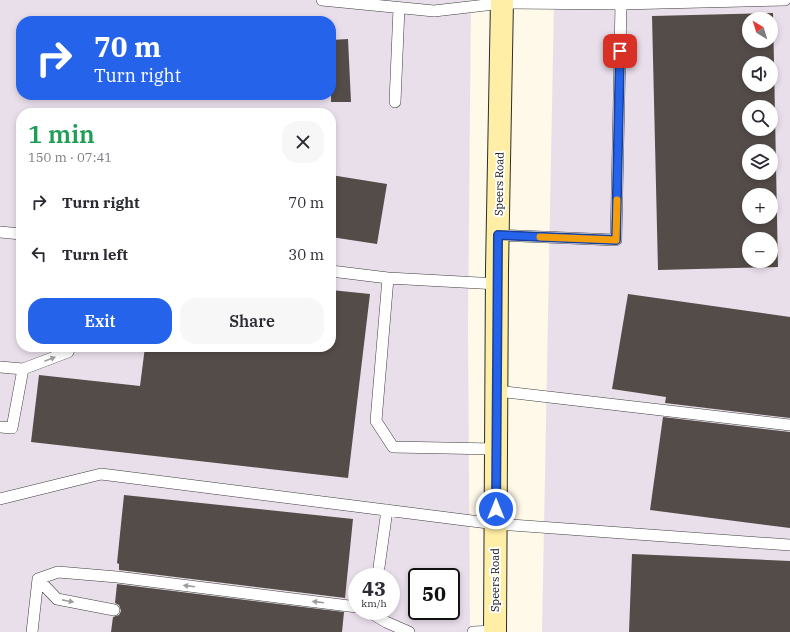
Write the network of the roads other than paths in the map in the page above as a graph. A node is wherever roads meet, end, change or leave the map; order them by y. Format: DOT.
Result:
graph roads {
  1 [pos="322,0"];
  2 [pos="785,0"];
  3 [pos="502,1"];
  4 [pos="621,4"];
  5 [pos="399,8"];
  6 [pos="395,102"];
  7 [pos="0,232"];
  8 [pos="16,234"];
  9 [pos="498,235"];
  10 [pos="336,272"];
  11 [pos="388,278"];
  12 [pos="498,284"];
  13 [pos="68,352"];
  14 [pos="0,368"];
  15 [pos="23,369"];
  16 [pos="497,391"];
  17 [pos="790,426"];
  18 [pos="0,427"];
  19 [pos="496,448"];
  20 [pos="0,499"];
  21 [pos="387,510"];
  22 [pos="496,524"];
  23 [pos="790,546"];
  24 [pos="379,567"];
  25 [pos="38,579"];
  26 [pos="348,606"];
  27 [pos="114,610"];
  28 [pos="381,620"];
  29 [pos="393,628"];
  30 [pos="495,631"];
  31 [pos="32,632"];
  32 [pos="409,632"];
  33 [pos="474,632"];
  1 -- 5 [label="lane"];
  2 -- 4 [label="lane"];
  3 -- 4 [label="lane"];
  3 -- 5 [label="lane"];
  3 -- 9 [label="main road, Speers Road"];
  4 -- 9 [label="lane"];
  5 -- 6 [label="lane"];
  7 -- 8 [label="lane"];
  9 -- 12 [label="main road, Speers Road"];
  10 -- 11 [label="lane"];
  11 -- 12 [label="lane"];
  11 -- 19 [label="lane"];
  12 -- 16 [label="main road, Speers Road"];
  15 -- 13 [label="lane, one-way"];
  14 -- 15 [label="lane"];
  15 -- 18 [label="lane"];
  16 -- 17 [label="lane"];
  16 -- 19 [label="main road, Speers Road"];
  19 -- 22 [label="main road, Speers Road"];
  20 -- 21 [label="lane"];
  21 -- 22 [label="lane"];
  21 -- 24 [label="lane"];
  22 -- 23 [label="lane"];
  22 -- 30 [label="main road, Speers Road"];
  26 -- 25 [label="lane, one-way"];
  25 -- 27 [label="lane, one-way"];
  25 -- 31 [label="lane"];
  28 -- 29 [label="lane"];
  29 -- 32 [label="lane"];
  30 -- 33 [label="lane"];
}
